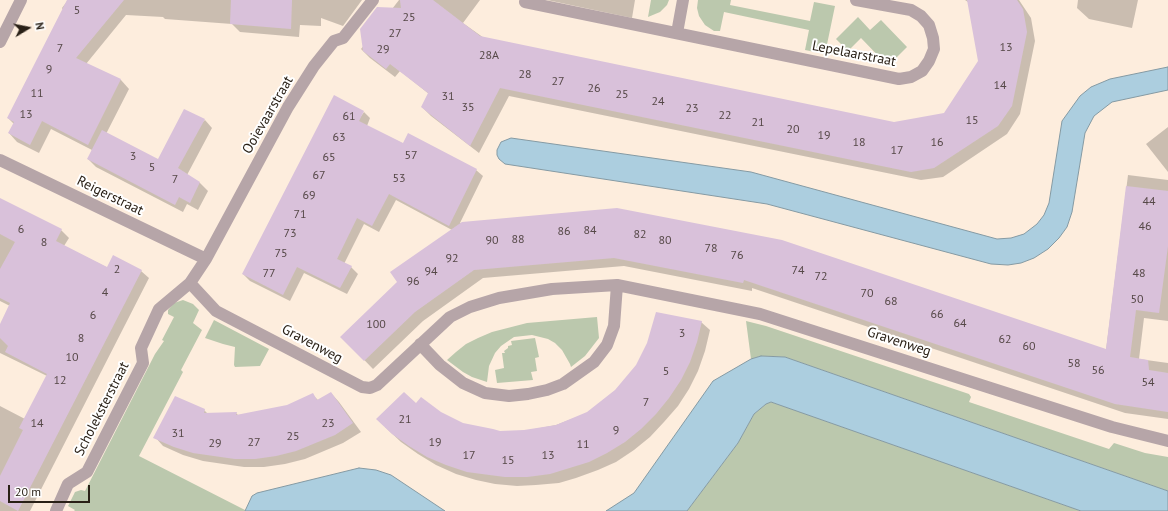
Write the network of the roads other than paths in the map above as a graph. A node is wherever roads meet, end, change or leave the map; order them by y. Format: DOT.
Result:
graph roads {
  1 [pos="21,0"];
  2 [pos="373,0"];
  3 [pos="683,0"];
  4 [pos="856,0"];
  5 [pos="525,2"];
  6 [pos="677,33"];
  7 [pos="0,42"];
  8 [pos="0,160"];
  9 [pos="206,259"];
  10 [pos="190,283"];
  11 [pos="617,285"];
  12 [pos="420,344"];
  13 [pos="1168,441"];
  14 [pos="56,511"];
  1 -- 7 [label="street"];
  2 -- 9 [label="street, Ooievaarstraat"];
  3 -- 6 [label="street"];
  4 -- 6 [label="street, Lepelaarstraat"];
  5 -- 6 [label="street, Lepelaarstraat"];
  8 -- 9 [label="street, Reigerstraat"];
  9 -- 10 [label="street, Scholeksterstraat"];
  10 -- 12 [label="street, Gravenweg"];
  10 -- 14 [label="street, Scholeksterstraat"];
  11 -- 12 [label="street, Gravenweg"];
  11 -- 12 [label="street"];
  11 -- 13 [label="street, Gravenweg"];
}
